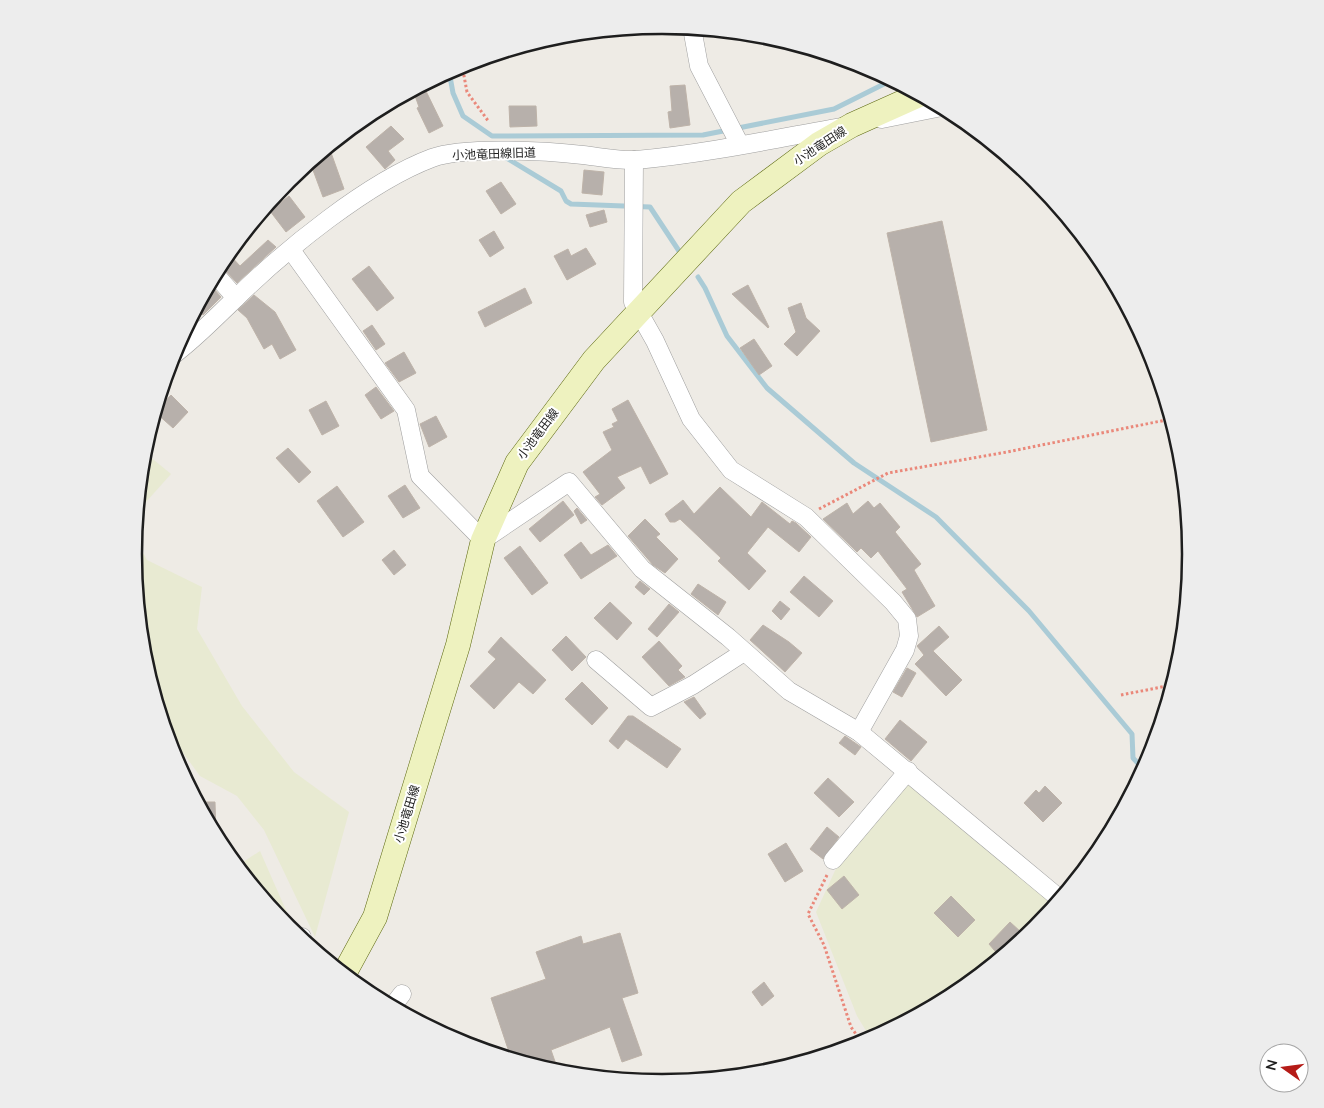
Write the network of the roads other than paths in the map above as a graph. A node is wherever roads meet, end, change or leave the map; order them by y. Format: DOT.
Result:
graph roads {
  1 [pos="693,35"];
  2 [pos="913,98"];
  3 [pos="932,109"];
  4 [pos="852,125"];
  5 [pos="734,134"];
  6 [pos="634,160"];
  7 [pos="291,250"];
  8 [pos="220,280"];
  9 [pos="236,298"];
  10 [pos="638,312"];
  11 [pos="186,344"];
  12 [pos="483,540"];
  13 [pos="744,652"];
  14 [pos="596,660"];
  15 [pos="859,732"];
  16 [pos="908,772"];
  17 [pos="833,860"];
  18 [pos="1055,895"];
  19 [pos="347,968"];
  1 -- 5 [label="street"];
  2 -- 4 [label="main road, 小池竜田線"];
  3 -- 4 [label="street, 小池竜田線旧道"];
  4 -- 5 [label="street, 小池竜田線旧道"];
  4 -- 10 [label="main road, 小池竜田線"];
  5 -- 6 [label="street, 小池竜田線旧道"];
  6 -- 7 [label="street, 小池竜田線旧道"];
  6 -- 10 [label="street"];
  7 -- 9 [label="street, 小池竜田線旧道"];
  7 -- 12 [label="street"];
  8 -- 9 [label="street"];
  9 -- 11 [label="street, 小池竜田線旧道"];
  10 -- 12 [label="main road, 小池竜田線"];
  10 -- 15 [label="street"];
  12 -- 13 [label="street"];
  12 -- 19 [label="main road, 小池竜田線"];
  13 -- 14 [label="street"];
  13 -- 15 [label="street"];
  15 -- 16 [label="street"];
  16 -- 17 [label="street"];
  16 -- 18 [label="street"];
}
